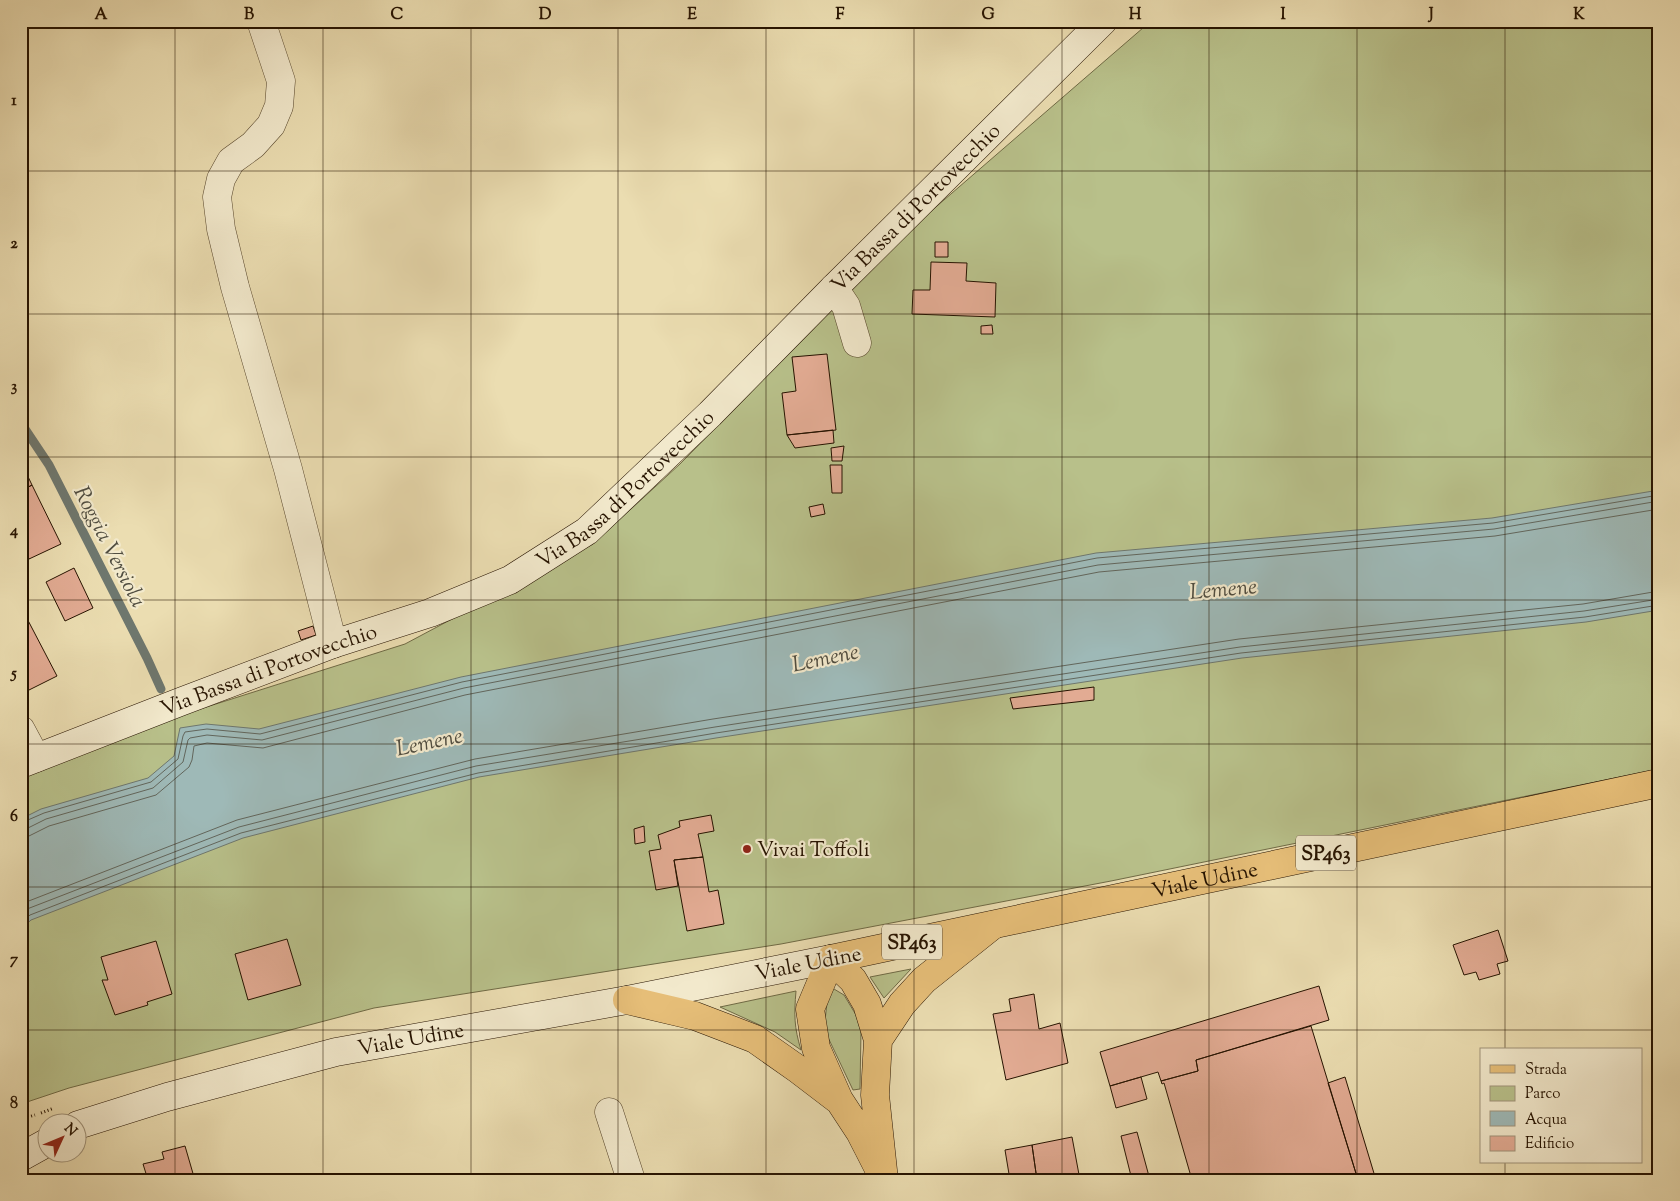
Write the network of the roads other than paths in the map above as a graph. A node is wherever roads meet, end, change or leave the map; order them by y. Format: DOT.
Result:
graph roads {
  1 [pos="261,21"];
  2 [pos="1102,21"];
  3 [pos="834,288"];
  4 [pos="857,343"];
  5 [pos="333,644"];
  6 [pos="21,730"];
  7 [pos="29,761"];
  8 [pos="1659,783"];
  9 [pos="993,925"];
  10 [pos="831,959"];
  11 [pos="627,1000"];
  12 [pos="878,1040"];
  13 [pos="839,1100"];
  14 [pos="609,1112"];
  15 [pos="88,1122"];
  16 [pos="38,1133"];
  17 [pos="21,1137"];
  18 [pos="38,1147"];
  19 [pos="21,1156"];
  20 [pos="883,1177"];
  21 [pos="631,1180"];
  1 -- 5 [label="street"];
  2 -- 3 [label="street, Via Bassa di Portovecchio"];
  3 -- 4 [label="street"];
  3 -- 5 [label="street, Via Bassa di Portovecchio"];
  5 -- 7 [label="street, Via Bassa di Portovecchio"];
  6 -- 7 [label="street"];
  8 -- 9 [label="main road, Viale Udine / SP463"];
  9 -- 10 [label="main road, Viale Udine / SP463"];
  9 -- 12 [label="main road"];
  10 -- 11 [label="street, Viale Udine / SP463"];
  10 -- 12 [label="main road"];
  10 -- 13 [label="main road"];
  11 -- 13 [label="main road"];
  11 -- 15 [label="street, Viale Udine / SP463"];
  12 -- 20 [label="main road"];
  13 -- 20 [label="main road"];
  14 -- 21 [label="street"];
  16 -- 17 [label="street"];
  18 -- 19 [label="street"];
}
